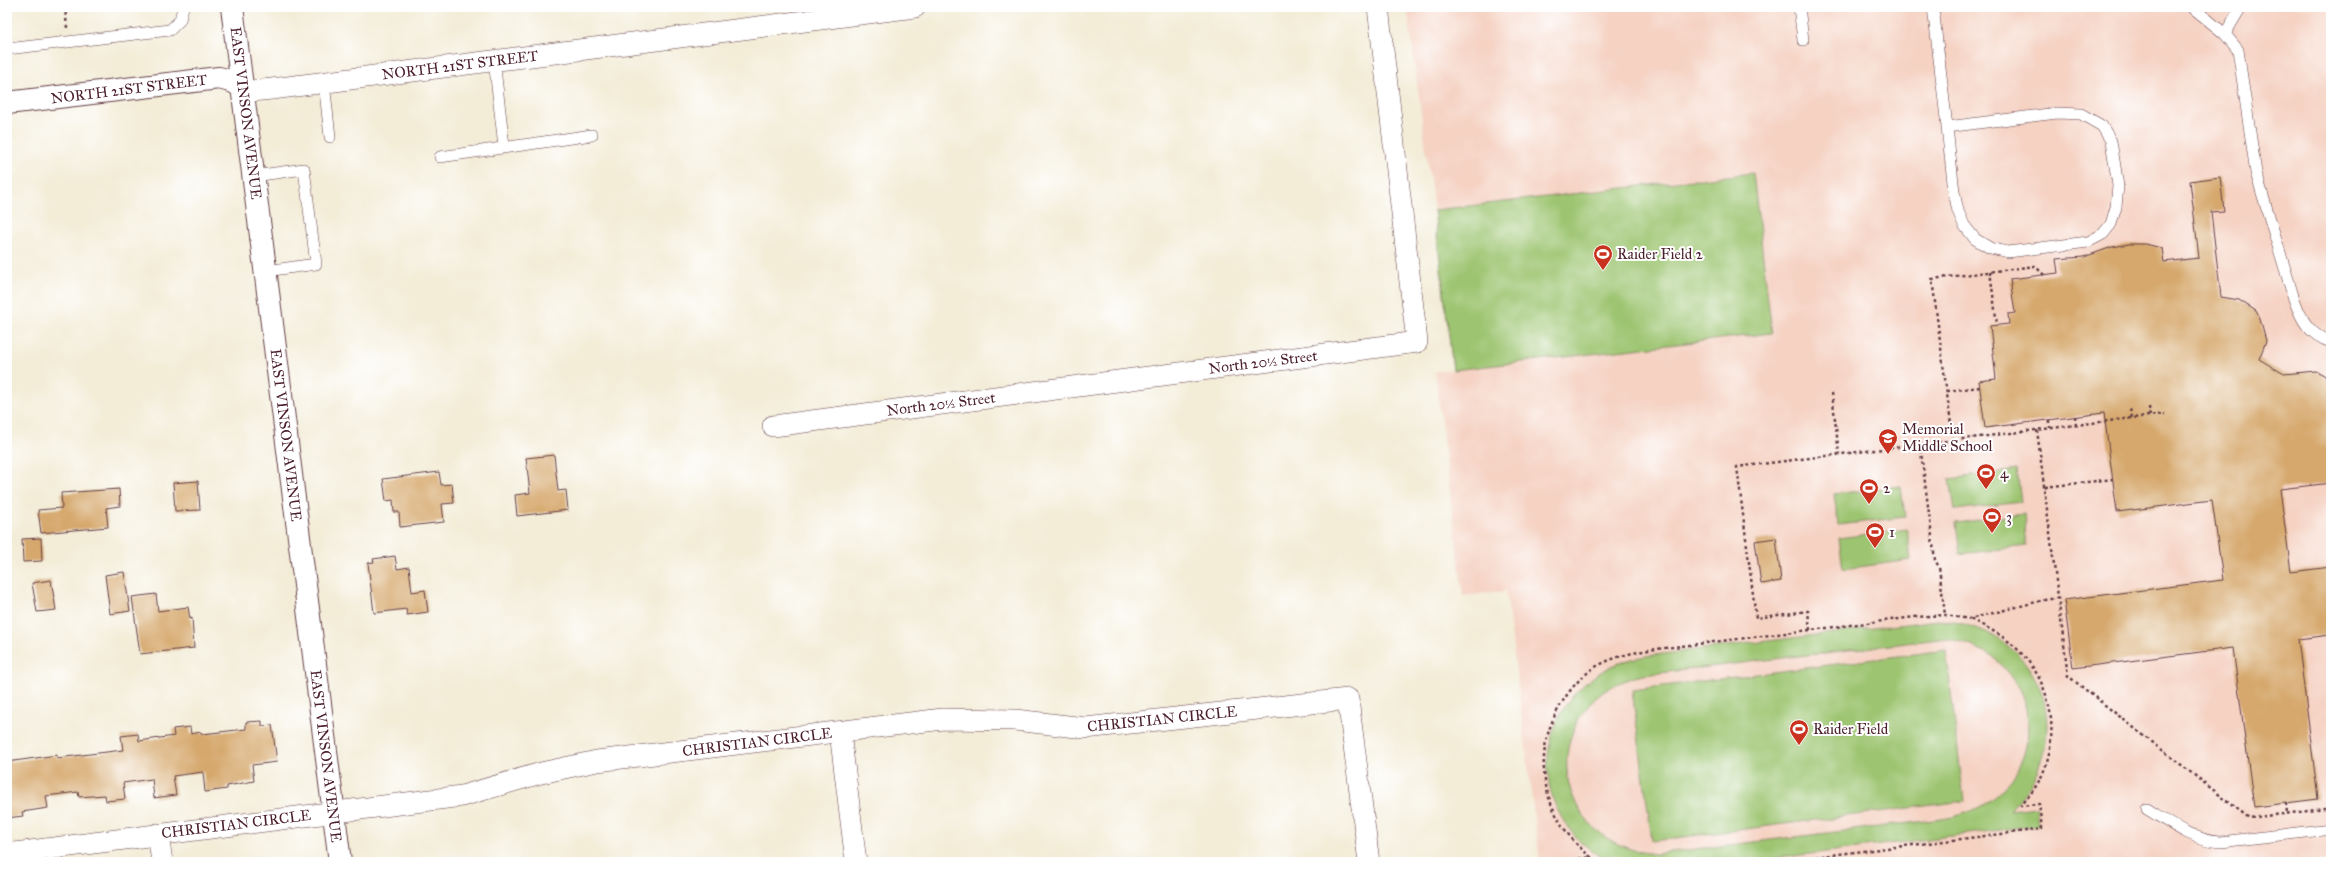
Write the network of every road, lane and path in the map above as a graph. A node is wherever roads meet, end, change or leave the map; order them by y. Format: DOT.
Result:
graph roads {
  1 [pos="65,7"];
  2 [pos="183,7"];
  3 [pos="232,7"];
  4 [pos="915,7"];
  5 [pos="1378,7"];
  6 [pos="1799,7"];
  7 [pos="1933,7"];
  8 [pos="2192,7"];
  9 [pos="2241,7"];
  10 [pos="2225,34"];
  11 [pos="68,40"];
  12 [pos="1803,40"];
  13 [pos="7,49"];
  14 [pos="494,60"];
  15 [pos="324,82"];
  16 [pos="243,88"];
  17 [pos="7,103"];
  18 [pos="1947,127"];
  19 [pos="592,135"];
  20 [pos="330,137"];
  21 [pos="504,146"];
  22 [pos="440,157"];
  23 [pos="254,176"];
  24 [pos="266,271"];
  25 [pos="1990,271"];
  26 [pos="2044,275"];
  27 [pos="1997,325"];
  28 [pos="2331,342"];
  29 [pos="1980,387"];
  30 [pos="1947,391"];
  31 [pos="1832,393"];
  32 [pos="2149,407"];
  33 [pos="2130,409"];
  34 [pos="2165,414"];
  35 [pos="2075,416"];
  36 [pos="2150,416"];
  37 [pos="2132,418"];
  38 [pos="2050,420"];
  39 [pos="2076,425"];
  40 [pos="773,426"];
  41 [pos="2050,428"];
  42 [pos="2037,430"];
  43 [pos="1953,440"];
  44 [pos="1920,444"];
  45 [pos="1839,454"];
  46 [pos="2113,479"];
  47 [pos="2045,487"];
  48 [pos="2058,598"];
  49 [pos="1945,615"];
  50 [pos="1970,619"];
  51 [pos="1810,630"];
  52 [pos="840,732"];
  53 [pos="2331,801"];
  54 [pos="2286,803"];
  55 [pos="2147,809"];
  56 [pos="334,812"];
  57 [pos="2287,813"];
  58 [pos="2331,829"];
  59 [pos="158,834"];
  60 [pos="7,854"];
  61 [pos="162,862"];
  62 [pos="340,862"];
  63 [pos="856,862"];
  64 [pos="1369,862"];
  65 [pos="1576,862"];
  66 [pos="1774,862"];
  1 -- 11 [label="path"];
  2 -- 11 [label="lane"];
  3 -- 16 [label="street, EAST VINSON AVENUE"];
  4 -- 14 [label="street, NORTH 21ST STREET"];
  5 -- 40 [label="street, North 20½ Street"];
  6 -- 12 [label="lane"];
  7 -- 18 [label="lane"];
  8 -- 10 [label="lane"];
  9 -- 10 [label="lane"];
  10 -- 28 [label="lane"];
  11 -- 13 [label="lane"];
  14 -- 15 [label="street, NORTH 21ST STREET"];
  14 -- 21 [label="lane"];
  15 -- 16 [label="street, NORTH 21ST STREET"];
  15 -- 20 [label="lane"];
  16 -- 17 [label="street, NORTH 21ST STREET"];
  16 -- 23 [label="street, EAST VINSON AVENUE"];
  18 -- 18 [label="lane"];
  19 -- 21 [label="lane"];
  21 -- 22 [label="lane"];
  23 -- 24 [label="street, EAST VINSON AVENUE"];
  23 -- 24 [label="lane"];
  24 -- 56 [label="street, EAST VINSON AVENUE"];
  25 -- 26 [label="path"];
  25 -- 27 [label="path"];
  25 -- 30 [label="path"];
  29 -- 30 [label="path"];
  30 -- 43 [label="path"];
  31 -- 45 [label="path"];
  32 -- 36 [label="path"];
  33 -- 37 [label="path"];
  34 -- 36 [label="path"];
  35 -- 39 [label="path"];
  36 -- 37 [label="path"];
  37 -- 39 [label="path"];
  38 -- 41 [label="path"];
  39 -- 41 [label="path"];
  41 -- 42 [label="path"];
  42 -- 43 [label="path"];
  42 -- 47 [label="path"];
  43 -- 44 [label="path"];
  44 -- 45 [label="path"];
  44 -- 49 [label="path"];
  45 -- 51 [label="path"];
  46 -- 47 [label="path"];
  47 -- 48 [label="path"];
  48 -- 50 [label="path"];
  48 -- 57 [label="path"];
  49 -- 50 [label="path"];
  49 -- 51 [label="path"];
  50 -- 66 [label="path"];
  51 -- 65 [label="path"];
  52 -- 56 [label="street, CHRISTIAN CIRCLE"];
  52 -- 63 [label="street"];
  52 -- 64 [label="street, CHRISTIAN CIRCLE"];
  53 -- 57 [label="path"];
  54 -- 57 [label="path"];
  55 -- 58 [label="lane"];
  56 -- 59 [label="street, CHRISTIAN CIRCLE"];
  56 -- 62 [label="street, EAST VINSON AVENUE"];
  59 -- 60 [label="street, CHRISTIAN CIRCLE"];
  59 -- 61 [label="street"];
}
